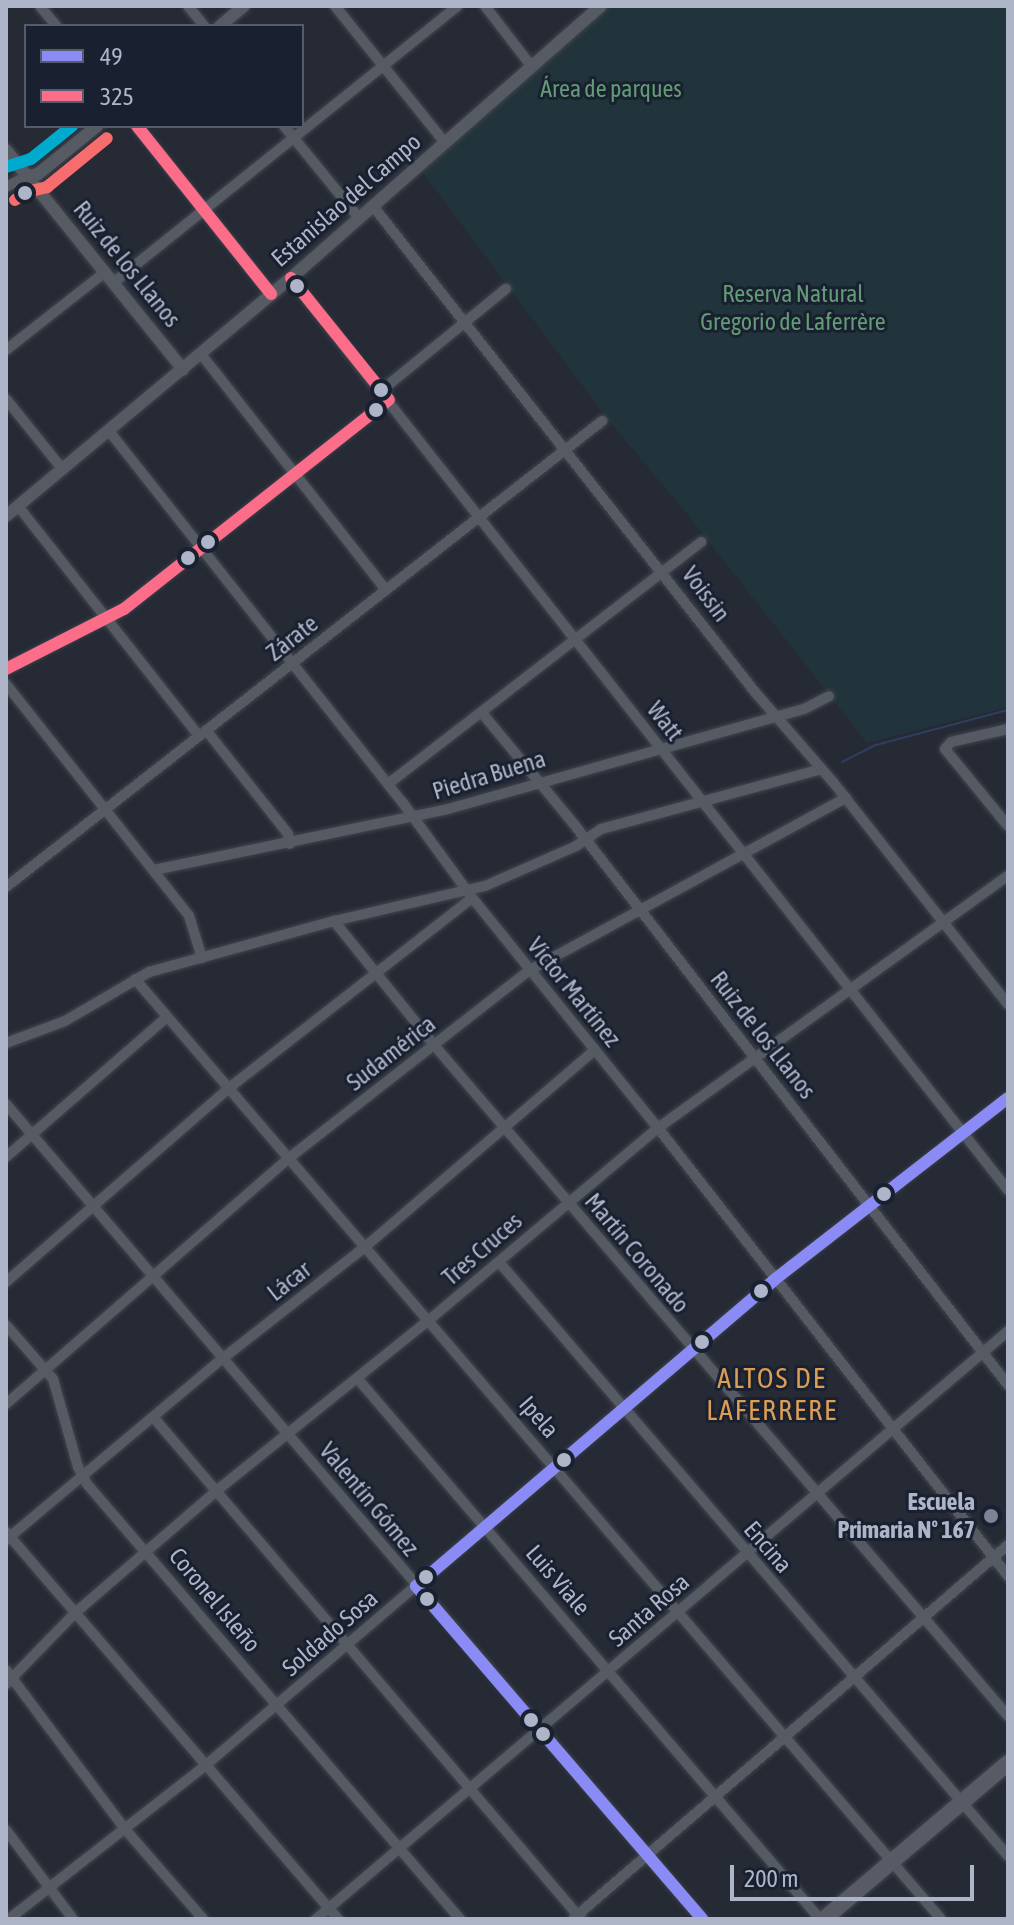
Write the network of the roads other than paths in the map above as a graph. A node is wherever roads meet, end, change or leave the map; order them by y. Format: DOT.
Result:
graph roads {
  1 [pos="40,6"];
  2 [pos="188,6"];
  3 [pos="244,6"];
  4 [pos="335,6"];
  5 [pos="457,6"];
  6 [pos="485,6"];
  7 [pos="601,6"];
  8 [pos="54,24"];
  9 [pos="202,24"];
  10 [pos="222,24"];
  11 [pos="385,65"];
  12 [pos="532,67"];
  13 [pos="95,128"];
  14 [pos="139,128"];
  15 [pos="286,128"];
  16 [pos="293,137"];
  17 [pos="445,143"];
  18 [pos="6,150"];
  19 [pos="27,176"];
  20 [pos="6,187"];
  21 [pos="373,206"];
  22 [pos="204,209"];
  23 [pos="359,218"];
  24 [pos="105,272"];
  25 [pos="291,278"];
  26 [pos="113,283"];
  27 [pos="506,289"];
  28 [pos="271,294"];
  29 [pos="466,323"];
  30 [pos="6,350"];
  31 [pos="201,354"];
  32 [pos="183,369"];
  33 [pos="382,390"];
  34 [pos="6,399"];
  35 [pos="389,400"];
  36 [pos="602,421"];
  37 [pos="109,431"];
  38 [pos="566,449"];
  39 [pos="63,470"];
  40 [pos="295,475"];
  41 [pos="18,506"];
  42 [pos="6,516"];
  43 [pos="479,517"];
  44 [pos="701,542"];
  45 [pos="201,548"];
  46 [pos="663,571"];
  47 [pos="386,590"];
  48 [pos="108,619"];
  49 [pos="576,640"];
  50 [pos="291,664"];
  51 [pos="6,669"];
  52 [pos="6,684"];
  53 [pos="829,696"];
  54 [pos="482,713"];
  55 [pos="776,716"];
  56 [pos="1008,729"];
  57 [pos="203,733"];
  58 [pos="661,748"];
  59 [pos="822,769"];
  60 [pos="537,783"];
  61 [pos="388,784"];
  62 [pos="846,798"];
  63 [pos="703,803"];
  64 [pos="106,808"];
  65 [pos="414,818"];
  66 [pos="1008,826"];
  67 [pos="586,840"];
  68 [pos="290,844"];
  69 [pos="744,855"];
  70 [pos="154,870"];
  71 [pos="1008,876"];
  72 [pos="8,882"];
  73 [pos="469,894"];
  74 [pos="638,911"];
  75 [pos="334,921"];
  76 [pos="944,922"];
  77 [pos="202,958"];
  78 [pos="530,970"];
  79 [pos="376,973"];
  80 [pos="135,979"];
  81 [pos="850,989"];
  82 [pos="1008,1004"];
  83 [pos="167,1017"];
  84 [pos="6,1043"];
  85 [pos="434,1045"];
  86 [pos="595,1050"];
  87 [pos="753,1059"];
  88 [pos="229,1088"];
  89 [pos="1008,1098"];
  90 [pos="6,1104"];
  91 [pos="504,1127"];
  92 [pos="658,1128"];
  93 [pos="963,1133"];
  94 [pos="32,1134"];
  95 [pos="6,1157"];
  96 [pos="289,1158"];
  97 [pos="1008,1190"];
  98 [pos="567,1201"];
  99 [pos="91,1206"];
  100 [pos="869,1206"];
  101 [pos="365,1247"];
  102 [pos="499,1262"];
  103 [pos="152,1277"];
  104 [pos="774,1280"];
  105 [pos="6,1282"];
  106 [pos="429,1320"];
  107 [pos="6,1325"];
  108 [pos="1008,1331"];
  109 [pos="692,1349"];
  110 [pos="982,1353"];
  111 [pos="222,1359"];
  112 [pos="46,1369"];
  113 [pos="357,1378"];
  114 [pos="1008,1385"];
  115 [pos="6,1404"];
  116 [pos="622,1408"];
  117 [pos="154,1418"];
  118 [pos="891,1429"];
  119 [pos="286,1433"];
  120 [pos="556,1467"];
  121 [pos="83,1477"];
  122 [pos="215,1492"];
  123 [pos="817,1492"];
  124 [pos="485,1526"];
  125 [pos="8,1537"];
  126 [pos="1008,1545"];
  127 [pos="147,1551"];
  128 [pos="746,1551"];
  129 [pos="992,1558"];
  130 [pos="1008,1576"];
  131 [pos="416,1586"];
  132 [pos="677,1612"];
  133 [pos="75,1613"];
  134 [pos="922,1618"];
  135 [pos="346,1646"];
  136 [pos="609,1671"];
  137 [pos="8,1677"];
  138 [pos="854,1677"];
  139 [pos="277,1705"];
  140 [pos="1008,1716"];
  141 [pos="540,1730"];
  142 [pos="784,1736"];
  143 [pos="1008,1763"];
  144 [pos="206,1765"];
  145 [pos="469,1790"];
  146 [pos="715,1795"];
  147 [pos="962,1803"];
  148 [pos="124,1828"];
  149 [pos="6,1830"];
  150 [pos="400,1850"];
  151 [pos="646,1856"];
  152 [pos="1008,1856"];
  153 [pos="891,1861"];
  154 [pos="46,1888"];
  155 [pos="330,1909"];
  156 [pos="577,1918"];
  157 [pos="9,1919"];
  158 [pos="73,1919"];
  159 [pos="203,1919"];
  160 [pos="316,1919"];
  161 [pos="338,1919"];
  162 [pos="460,1919"];
  163 [pos="702,1919"];
  164 [pos="822,1919"];
  165 [pos="941,1919"];
  1 -- 8 [label="street"];
  2 -- 9 [label="street"];
  3 -- 10 [label="street"];
  4 -- 11 [label="street"];
  5 -- 11 [label="street"];
  6 -- 12 [label="street"];
  7 -- 12 [label="street, Estanislao del Campo"];
  11 -- 16 [label="street"];
  11 -- 17 [label="street"];
  12 -- 17 [label="street, Estanislao del Campo"];
  13 -- 19 [label="street"];
  14 -- 22 [label="street"];
  15 -- 16 [label="street"];
  16 -- 22 [label="street"];
  16 -- 23 [label="street"];
  17 -- 21 [label="street, Estanislao del Campo"];
  18 -- 19 [label="street, Ruiz de los Llanos"];
  19 -- 20 [label="street"];
  19 -- 24 [label="street, Ruiz de los Llanos"];
  21 -- 23 [label="street, Estanislao del Campo"];
  21 -- 29 [label="street, Voissin"];
  22 -- 26 [label="street"];
  22 -- 28 [label="street"];
  23 -- 25 [label="street, Estanislao del Campo"];
  24 -- 26 [label="street, Ruiz de los Llanos"];
  24 -- 30 [label="street"];
  25 -- 28 [label="street, Estanislao del Campo"];
  25 -- 33 [label="street, Watt"];
  26 -- 32 [label="street, Ruiz de los Llanos"];
  27 -- 29 [label="street"];
  28 -- 31 [label="street, Estanislao del Campo"];
  29 -- 33 [label="street"];
  29 -- 38 [label="street, Voissin"];
  31 -- 32 [label="street, Estanislao del Campo"];
  31 -- 40 [label="street"];
  32 -- 37 [label="street, Estanislao del Campo"];
  33 -- 35 [label="street, Watt"];
  34 -- 39 [label="street"];
  35 -- 40 [label="street"];
  35 -- 43 [label="street, Watt"];
  36 -- 38 [label="street, Zárate"];
  37 -- 39 [label="street, Estanislao del Campo"];
  37 -- 45 [label="street, Víctor Martínez"];
  38 -- 43 [label="street, Zárate"];
  38 -- 46 [label="street, Voissin"];
  39 -- 41 [label="street, Estanislao del Campo"];
  40 -- 45 [label="street"];
  40 -- 47 [label="street"];
  41 -- 42 [label="street, Estanislao del Campo"];
  41 -- 48 [label="street"];
  43 -- 47 [label="street, Zárate"];
  43 -- 49 [label="street, Watt"];
  44 -- 46 [label="street"];
  45 -- 48 [label="street"];
  45 -- 50 [label="street, Víctor Martínez"];
  46 -- 49 [label="street"];
  46 -- 55 [label="street, Voissin"];
  47 -- 50 [label="street, Zárate"];
  48 -- 51 [label="street"];
  48 -- 57 [label="street"];
  49 -- 54 [label="street"];
  49 -- 58 [label="street, Watt"];
  50 -- 57 [label="street, Zárate"];
  50 -- 61 [label="street, Víctor Martínez"];
  52 -- 64 [label="street"];
  53 -- 55 [label="street, Piedra Buena"];
  54 -- 60 [label="street, Ruiz de los Llanos"];
  54 -- 61 [label="street"];
  55 -- 58 [label="street, Piedra Buena"];
  55 -- 59 [label="street, Voissin"];
  56 -- 66 [label="street"];
  57 -- 64 [label="street, Zárate"];
  57 -- 68 [label="street"];
  58 -- 60 [label="street, Piedra Buena"];
  58 -- 63 [label="street, Watt"];
  59 -- 62 [label="street, Voissin"];
  59 -- 63 [label="street"];
  60 -- 65 [label="street, Piedra Buena"];
  60 -- 67 [label="street, Ruiz de los Llanos"];
  61 -- 65 [label="street, Víctor Martínez"];
  62 -- 69 [label="street, Sudamérica"];
  62 -- 76 [label="street, Voissin"];
  63 -- 67 [label="street"];
  63 -- 69 [label="street, Watt"];
  64 -- 70 [label="street"];
  64 -- 72 [label="street, Zárate"];
  65 -- 68 [label="street, Piedra Buena"];
  65 -- 73 [label="street, Víctor Martínez"];
  67 -- 73 [label="street"];
  67 -- 74 [label="street, Ruiz de los Llanos"];
  68 -- 70 [label="street, Piedra Buena"];
  69 -- 74 [label="street, Sudamérica"];
  69 -- 81 [label="street, Watt"];
  70 -- 77 [label="street"];
  71 -- 76 [label="street, Tres Cruces"];
  73 -- 75 [label="street"];
  73 -- 78 [label="street, Víctor Martínez"];
  73 -- 79 [label="street"];
  74 -- 78 [label="street, Sudamérica"];
  74 -- 87 [label="street, Ruiz de los Llanos"];
  75 -- 77 [label="street"];
  75 -- 79 [label="street, Martín Coronado"];
  76 -- 81 [label="street, Tres Cruces"];
  76 -- 82 [label="street, Voissin"];
  77 -- 80 [label="street"];
  78 -- 85 [label="street, Sudamérica"];
  78 -- 86 [label="street, Víctor Martínez"];
  79 -- 85 [label="street, Martín Coronado"];
  79 -- 88 [label="street"];
  80 -- 83 [label="street, Ipela"];
  80 -- 84 [label="street"];
  81 -- 87 [label="street, Tres Cruces"];
  81 -- 93 [label="street, Watt"];
  83 -- 88 [label="street, Ipela"];
  83 -- 94 [label="street"];
  85 -- 91 [label="street, Martín Coronado"];
  85 -- 96 [label="street, Sudamérica"];
  86 -- 91 [label="street, Lácar"];
  86 -- 92 [label="street, Víctor Martínez"];
  87 -- 92 [label="street, Tres Cruces"];
  87 -- 100 [label="street, Ruiz de los Llanos"];
  88 -- 96 [label="street, Ipela"];
  88 -- 99 [label="street"];
  89 -- 93 [label="street, Soldado Sosa"];
  90 -- 94 [label="street, Valentín Gómez"];
  91 -- 98 [label="street, Martín Coronado"];
  91 -- 101 [label="street, Lácar"];
  92 -- 98 [label="street, Tres Cruces"];
  92 -- 104 [label="street, Víctor Martínez"];
  93 -- 97 [label="street, Watt"];
  93 -- 100 [label="street, Soldado Sosa"];
  94 -- 95 [label="street"];
  94 -- 99 [label="street, Valentín Gómez"];
  96 -- 101 [label="street, Ipela"];
  96 -- 103 [label="street, Sudamérica"];
  98 -- 102 [label="street, Tres Cruces"];
  98 -- 109 [label="street, Martín Coronado"];
  99 -- 103 [label="street, Valentín Gómez"];
  99 -- 105 [label="street"];
  100 -- 104 [label="street, Soldado Sosa"];
  100 -- 110 [label="street, Ruiz de los Llanos"];
  101 -- 106 [label="street, Ipela"];
  101 -- 111 [label="street, Lácar"];
  102 -- 106 [label="street, Tres Cruces"];
  102 -- 116 [label="street, Encina"];
  103 -- 111 [label="street, Valentín Gómez"];
  103 -- 112 [label="street, Sudamérica"];
  104 -- 109 [label="street, Soldado Sosa"];
  104 -- 118 [label="street, Víctor Martínez"];
  106 -- 113 [label="street, Tres Cruces"];
  106 -- 120 [label="street, Ipela"];
  107 -- 112 [label="street, Coronel Isleño"];
  108 -- 110 [label="street, Santa Rosa"];
  109 -- 116 [label="street, Soldado Sosa"];
  109 -- 123 [label="street, Martín Coronado"];
  110 -- 114 [label="street, Ruiz de los Llanos"];
  110 -- 118 [label="street, Santa Rosa"];
  111 -- 117 [label="street, Lácar"];
  111 -- 119 [label="street, Valentín Gómez"];
  112 -- 115 [label="street, Sudamérica"];
  112 -- 121 [label="street, Coronel Isleño"];
  113 -- 119 [label="street, Tres Cruces"];
  113 -- 124 [label="street, Luis Viale"];
  116 -- 120 [label="street, Soldado Sosa"];
  116 -- 128 [label="street, Encina"];
  117 -- 121 [label="street, Lácar"];
  117 -- 122 [label="street"];
  118 -- 123 [label="street, Santa Rosa"];
  118 -- 129 [label="street, Víctor Martínez"];
  119 -- 122 [label="street, Tres Cruces"];
  119 -- 131 [label="street, Valentín Gómez"];
  120 -- 124 [label="street, Soldado Sosa"];
  120 -- 132 [label="street, Ipela"];
  121 -- 125 [label="street, Lácar"];
  121 -- 127 [label="street, Coronel Isleño"];
  122 -- 127 [label="street, Tres Cruces"];
  122 -- 135 [label="street"];
  123 -- 128 [label="street, Santa Rosa"];
  123 -- 134 [label="street, Martín Coronado"];
  124 -- 131 [label="street, Soldado Sosa"];
  124 -- 136 [label="street, Luis Viale"];
  125 -- 133 [label="street"];
  126 -- 129 [label="street"];
  127 -- 133 [label="street, Tres Cruces"];
  127 -- 139 [label="street, Coronel Isleño"];
  128 -- 132 [label="street, Santa Rosa"];
  128 -- 138 [label="street, Encina"];
  129 -- 130 [label="street, Víctor Martínez"];
  129 -- 134 [label="street"];
  131 -- 135 [label="street, Soldado Sosa"];
  131 -- 141 [label="street, Valentín Gómez"];
  132 -- 136 [label="street, Santa Rosa"];
  132 -- 142 [label="street, Ipela"];
  133 -- 137 [label="street, Tres Cruces"];
  133 -- 144 [label="street"];
  134 -- 138 [label="street"];
  134 -- 140 [label="street, Martín Coronado"];
  135 -- 139 [label="street, Soldado Sosa"];
  135 -- 145 [label="street"];
  136 -- 141 [label="street, Santa Rosa"];
  136 -- 146 [label="street, Luis Viale"];
  137 -- 148 [label="street"];
  138 -- 142 [label="street"];
  138 -- 147 [label="street, Encina"];
  139 -- 144 [label="street, Soldado Sosa"];
  139 -- 150 [label="street, Coronel Isleño"];
  141 -- 145 [label="street, Santa Rosa"];
  141 -- 151 [label="street, Valentín Gómez"];
  142 -- 146 [label="street"];
  142 -- 153 [label="street, Ipela"];
  143 -- 147 [label="main road"];
  144 -- 148 [label="street, Soldado Sosa"];
  144 -- 155 [label="street"];
  145 -- 150 [label="street, Santa Rosa"];
  145 -- 156 [label="street"];
  146 -- 151 [label="street"];
  146 -- 164 [label="street, Luis Viale"];
  147 -- 152 [label="street, Encina"];
  147 -- 153 [label="main road"];
  148 -- 154 [label="street, Soldado Sosa"];
  148 -- 159 [label="street"];
  149 -- 154 [label="street"];
  150 -- 155 [label="street, Santa Rosa"];
  150 -- 162 [label="street, Coronel Isleño"];
  151 -- 156 [label="street"];
  151 -- 163 [label="street, Valentín Gómez"];
  153 -- 164 [label="main road"];
  153 -- 165 [label="street, Ipela"];
  154 -- 157 [label="street, Soldado Sosa"];
  154 -- 158 [label="street"];
  155 -- 160 [label="street, Santa Rosa"];
  155 -- 161 [label="street"];
}
